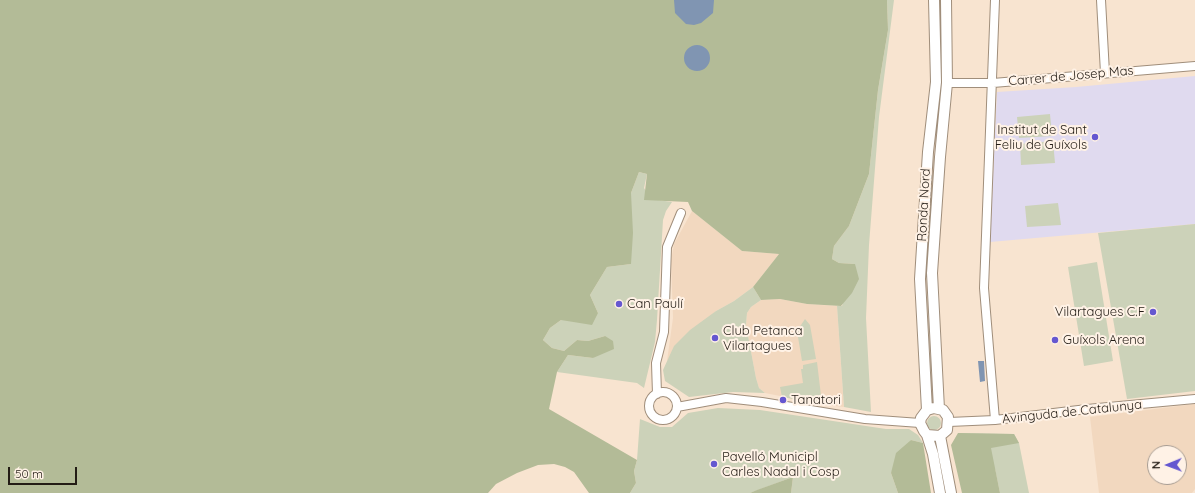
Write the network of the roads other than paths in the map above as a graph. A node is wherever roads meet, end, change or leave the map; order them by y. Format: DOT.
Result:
graph roads {
  1 [pos="934,0"];
  2 [pos="946,0"];
  3 [pos="995,0"];
  4 [pos="1101,0"];
  5 [pos="1195,66"];
  6 [pos="1105,73"];
  7 [pos="947,83"];
  8 [pos="993,83"];
  9 [pos="681,213"];
  10 [pos="657,394"];
  11 [pos="1195,399"];
  12 [pos="677,407"];
  13 [pos="939,409"];
  14 [pos="927,410"];
  15 [pos="995,420"];
  16 [pos="949,422"];
  17 [pos="920,423"];
  18 [pos="927,435"];
  19 [pos="940,436"];
  20 [pos="940,493"];
  21 [pos="951,493"];
  1 -- 14 [label="street, Ronda Nord"];
  2 -- 7 [label="street, Ronda Nord"];
  3 -- 8 [label="street"];
  4 -- 6 [label="street"];
  5 -- 6 [label="street, Carrer de Josep Mas"];
  6 -- 8 [label="street, Carrer de Josep Mas"];
  7 -- 8 [label="street, Carrer de Josep Mas"];
  7 -- 13 [label="street, Ronda Nord"];
  8 -- 15 [label="street"];
  9 -- 10 [label="street"];
  10 -- 12 [label="street"];
  10 -- 12 [label="street"];
  11 -- 15 [label="street, Avinguda de Catalunya"];
  12 -- 17 [label="street"];
  13 -- 14 [label="street"];
  13 -- 16 [label="street"];
  14 -- 17 [label="street"];
  15 -- 16 [label="street, Avinguda de Catalunya"];
  16 -- 19 [label="street"];
  17 -- 18 [label="street"];
  18 -- 19 [label="street"];
  18 -- 20 [label="street"];
  19 -- 21 [label="street"];
}
